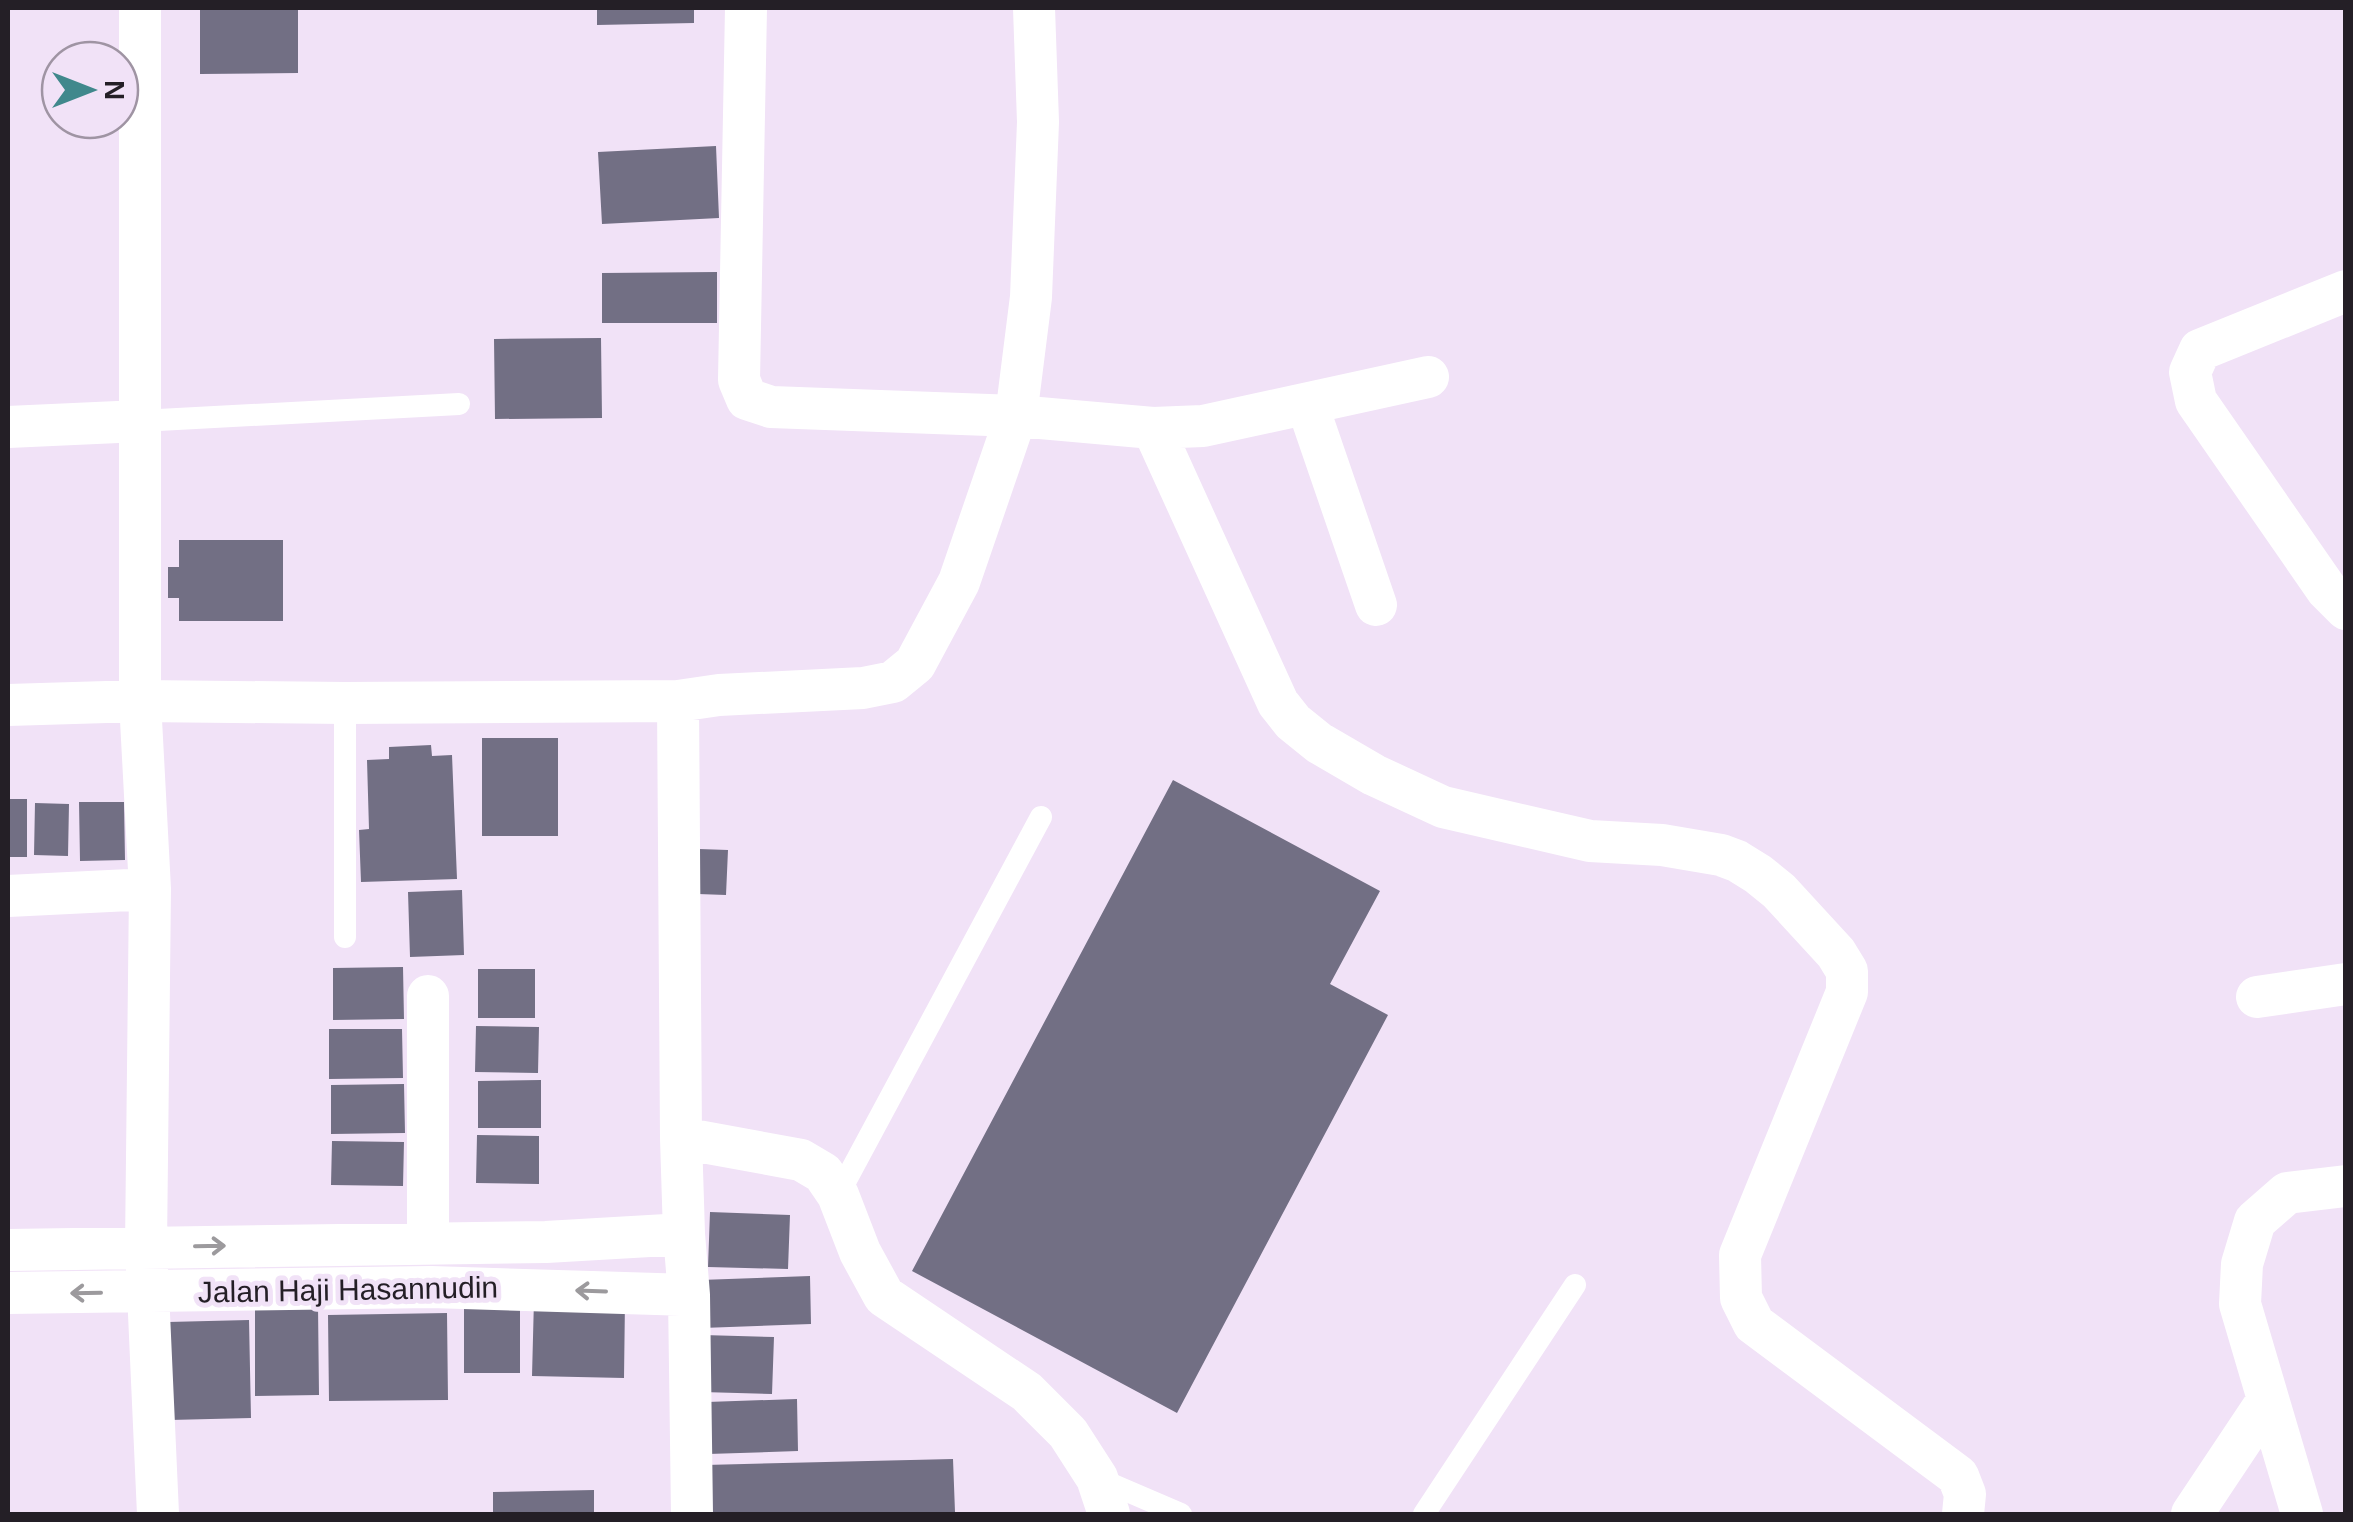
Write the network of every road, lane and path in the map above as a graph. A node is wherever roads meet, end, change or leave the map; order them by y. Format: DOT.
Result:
graph roads {
  1 [pos="140,8"];
  2 [pos="746,8"];
  3 [pos="1034,8"];
  4 [pos="2346,291"];
  5 [pos="1428,377"];
  6 [pos="458,404"];
  7 [pos="1307,404"];
  8 [pos="1016,416"];
  9 [pos="140,421"];
  10 [pos="8,426"];
  11 [pos="1153,428"];
  12 [pos="1376,604"];
  13 [pos="2346,608"];
  14 [pos="140,701"];
  15 [pos="678,701"];
  16 [pos="345,704"];
  17 [pos="8,705"];
  18 [pos="1041,817"];
  19 [pos="150,889"];
  20 [pos="8,896"];
  21 [pos="345,937"];
  22 [pos="2346,984"];
  23 [pos="428,996"];
  24 [pos="2257,997"];
  25 [pos="681,1138"];
  26 [pos="2346,1186"];
  27 [pos="838,1195"];
  28 [pos="684,1234"];
  29 [pos="428,1243"];
  30 [pos="146,1248"];
  31 [pos="8,1250"];
  32 [pos="1575,1284"];
  33 [pos="148,1292"];
  34 [pos="8,1294"];
  35 [pos="688,1295"];
  36 [pos="2268,1400"];
  37 [pos="1103,1496"];
  38 [pos="158,1514"];
  39 [pos="692,1514"];
  40 [pos="1181,1514"];
  41 [pos="1424,1514"];
  42 [pos="1963,1514"];
  43 [pos="2192,1514"];
  44 [pos="2302,1514"];
  1 -- 9 [label="street"];
  2 -- 8 [label="street"];
  3 -- 8 [label="street"];
  4 -- 13 [label="street"];
  5 -- 7 [label="street"];
  6 -- 9 [label="lane"];
  7 -- 11 [label="street"];
  7 -- 12 [label="street"];
  8 -- 11 [label="street"];
  8 -- 15 [label="street"];
  9 -- 10 [label="street"];
  9 -- 14 [label="street"];
  11 -- 42 [label="street"];
  14 -- 16 [label="street"];
  14 -- 17 [label="street"];
  14 -- 19 [label="street"];
  15 -- 16 [label="street"];
  15 -- 25 [label="street"];
  16 -- 21 [label="lane"];
  18 -- 27 [label="lane"];
  19 -- 20 [label="street"];
  19 -- 30 [label="street"];
  22 -- 24 [label="street"];
  23 -- 29 [label="street"];
  25 -- 27 [label="street"];
  25 -- 28 [label="street"];
  26 -- 36 [label="street"];
  27 -- 37 [label="street"];
  28 -- 29 [label="street, Jalan Haji Hasannudin"];
  28 -- 35 [label="street"];
  30 -- 29 [label="street, Jalan Haji Hasannudin, one-way"];
  30 -- 31 [label="street, Jalan Haji Hasannudin"];
  30 -- 33 [label="street"];
  32 -- 41 [label="lane"];
  33 -- 34 [label="street, Jalan Haji Hasannudin, one-way"];
  35 -- 33 [label="street, Jalan Haji Hasannudin, one-way"];
  33 -- 38 [label="street"];
  35 -- 39 [label="street"];
  36 -- 43 [label="street"];
  36 -- 44 [label="street"];
  37 -- 40 [label="lane"];
}
